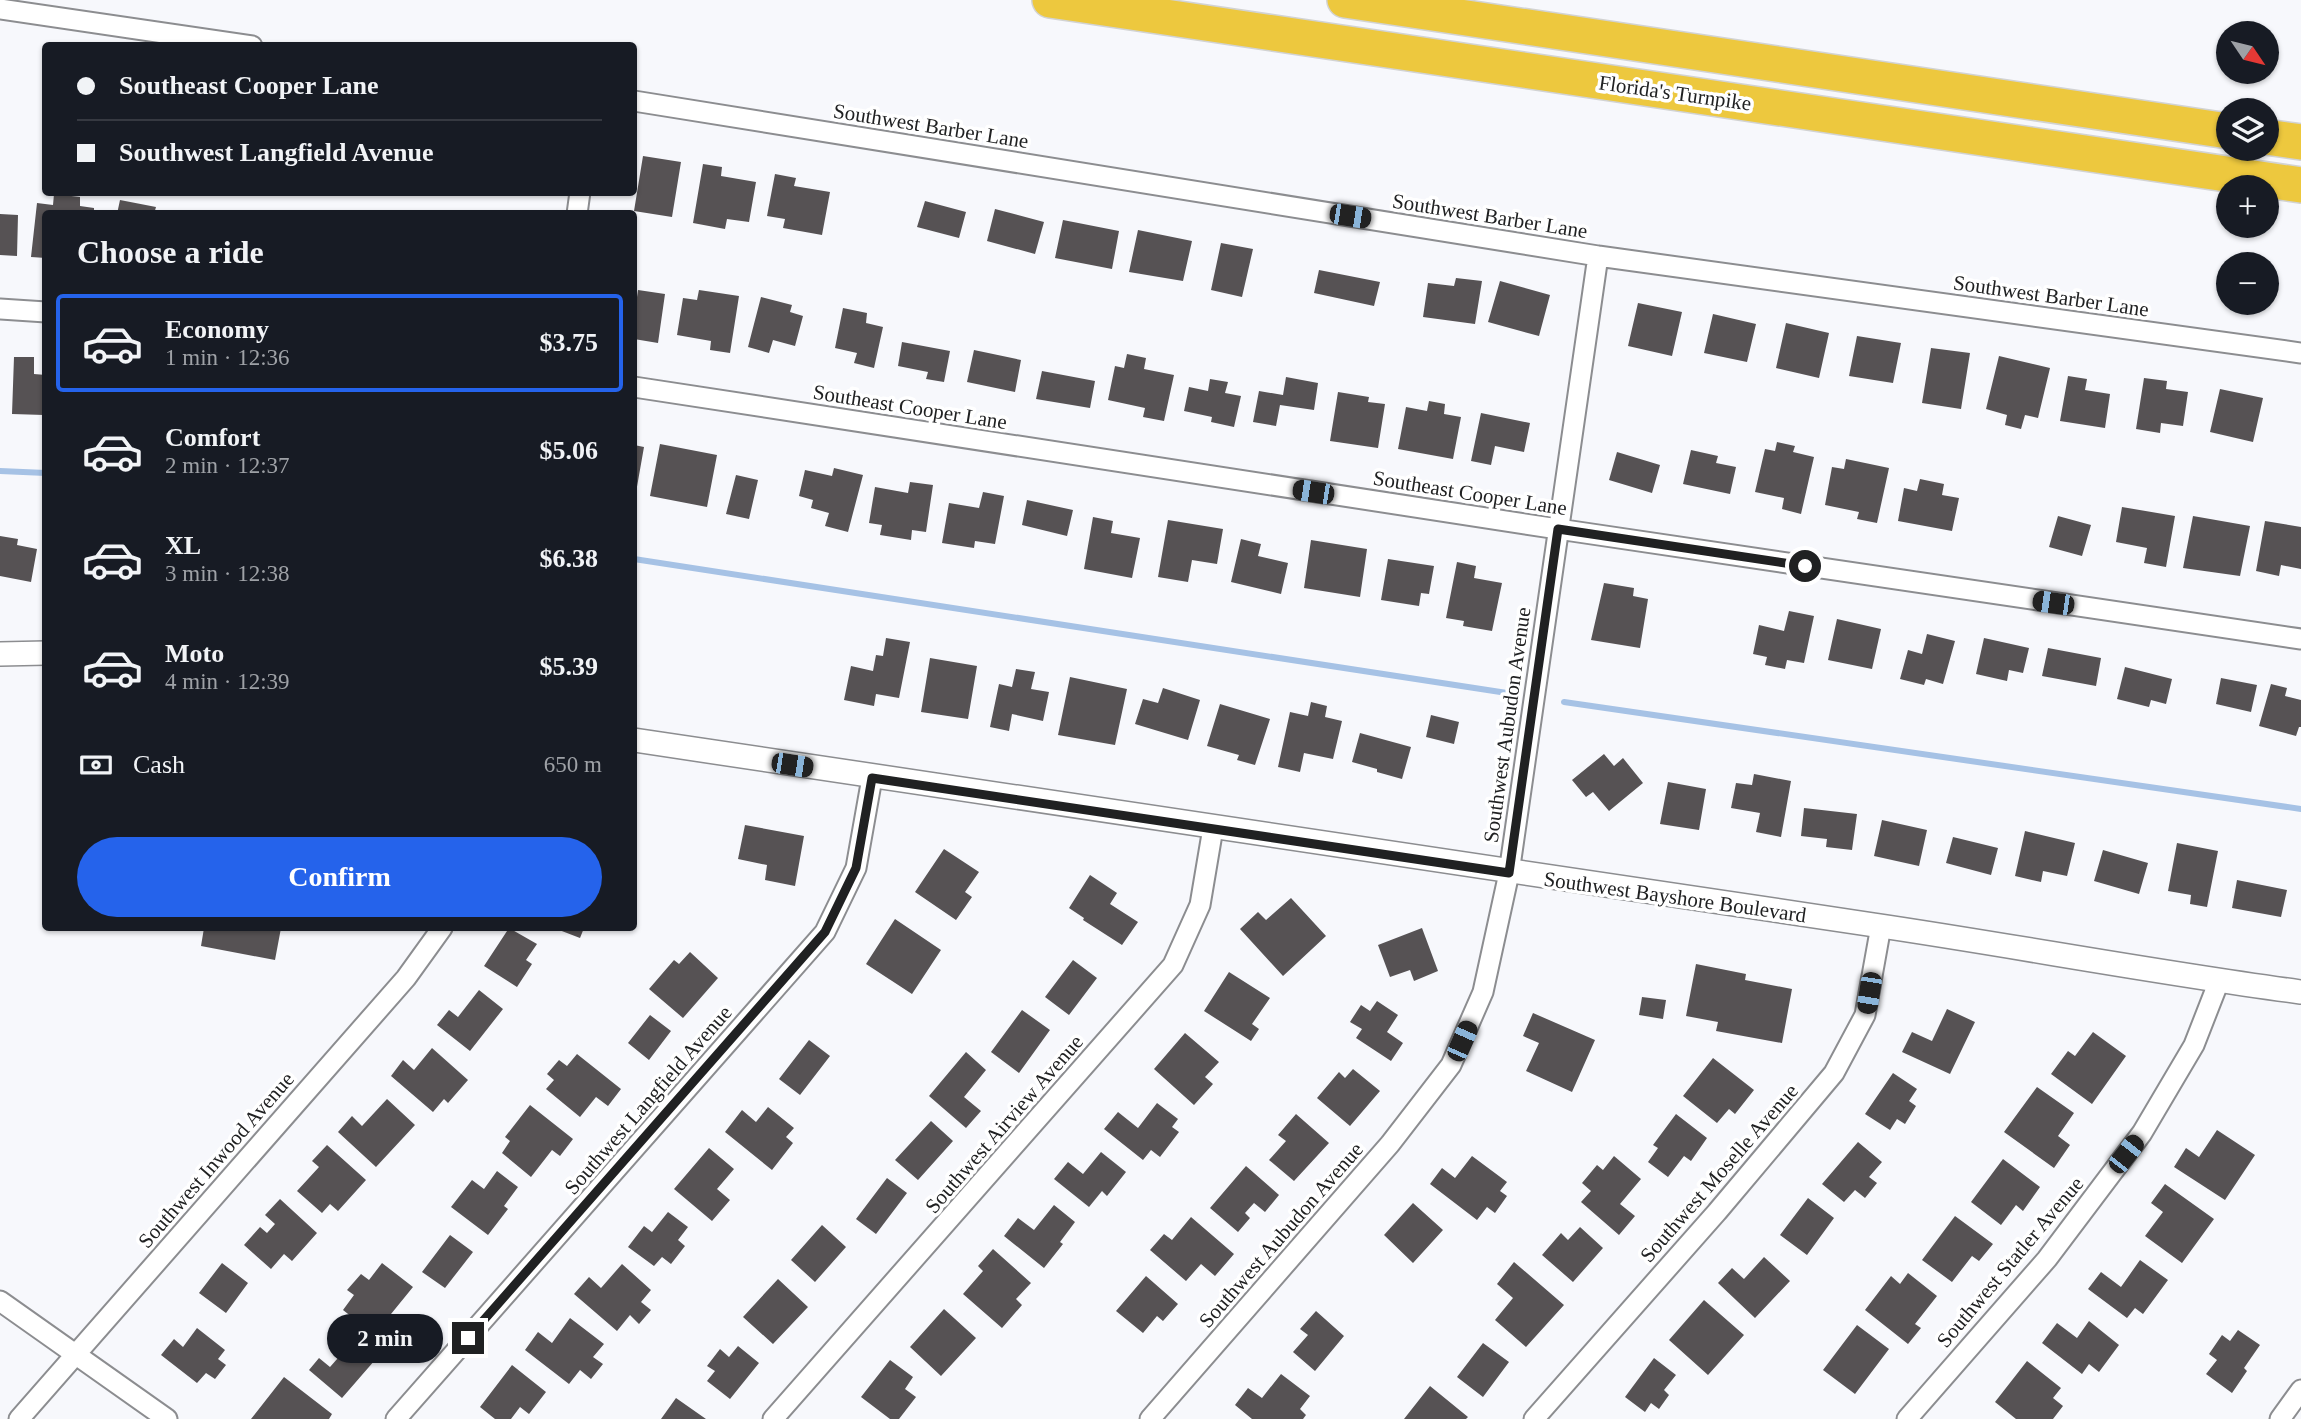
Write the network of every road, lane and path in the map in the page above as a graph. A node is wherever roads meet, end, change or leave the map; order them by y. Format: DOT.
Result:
graph roads {
  1 [pos="1050,0"];
  2 [pos="1345,0"];
  3 [pos="0,9"];
  4 [pos="225,42"];
  5 [pos="637,101"];
  6 [pos="2216,129"];
  7 [pos="2279,139"];
  8 [pos="2301,142"];
  9 [pos="2301,185"];
  10 [pos="1598,256"];
  11 [pos="0,309"];
  12 [pos="42,312"];
  13 [pos="2301,353"];
  14 [pos="637,387"];
  15 [pos="1558,529"];
  16 [pos="2301,639"];
  17 [pos="42,653"];
  18 [pos="0,654"];
  19 [pos="637,740"];
  20 [pos="872,778"];
  21 [pos="1213,828"];
  22 [pos="1509,873"];
  23 [pos="1881,926"];
  24 [pos="440,931"];
  25 [pos="2219,981"];
  26 [pos="2301,992"];
  27 [pos="0,1301"];
  28 [pos="75,1355"];
  29 [pos="2301,1390"];
  30 [pos="19,1419"];
  31 [pos="167,1419"];
  32 [pos="396,1419"];
  33 [pos="773,1419"];
  34 [pos="1150,1419"];
  35 [pos="1534,1419"];
  36 [pos="1907,1419"];
  37 [pos="2280,1419"];
  1 -- 9 [label="highway, Florida's Turnpike"];
  2 -- 6 [label="highway, Florida's Turnpike"];
  3 -- 4 [label="street"];
  5 -- 10 [label="street, Southwest Barber Lane"];
  7 -- 8 [label="highway"];
  10 -- 13 [label="street, Southwest Barber Lane"];
  10 -- 15 [label="street, Southwest Aubudon Avenue"];
  11 -- 12 [label="street"];
  14 -- 15 [label="street, Southeast Cooper Lane"];
  15 -- 16 [label="street, Southeast Cooper Lane"];
  15 -- 22 [label="street, Southwest Aubudon Avenue"];
  17 -- 18 [label="street"];
  19 -- 20 [label="street, Southwest Bayshore Boulevard"];
  20 -- 21 [label="street, Southwest Bayshore Boulevard"];
  20 -- 32 [label="street, Southwest Langfield Avenue"];
  21 -- 22 [label="street, Southwest Bayshore Boulevard"];
  21 -- 33 [label="street, Southwest Airview Avenue"];
  22 -- 23 [label="street, Southwest Bayshore Boulevard"];
  22 -- 34 [label="street, Southwest Aubudon Avenue"];
  23 -- 25 [label="street, Southwest Bayshore Boulevard"];
  23 -- 35 [label="street, Southwest Moselle Avenue"];
  24 -- 28 [label="street, Southwest Inwood Avenue"];
  25 -- 26 [label="street, Southwest Bayshore Boulevard"];
  25 -- 36 [label="street, Southwest Statler Avenue"];
  27 -- 28 [label="street"];
  28 -- 30 [label="street, Southwest Inwood Avenue"];
  28 -- 31 [label="street"];
  29 -- 37 [label="street"];
}
